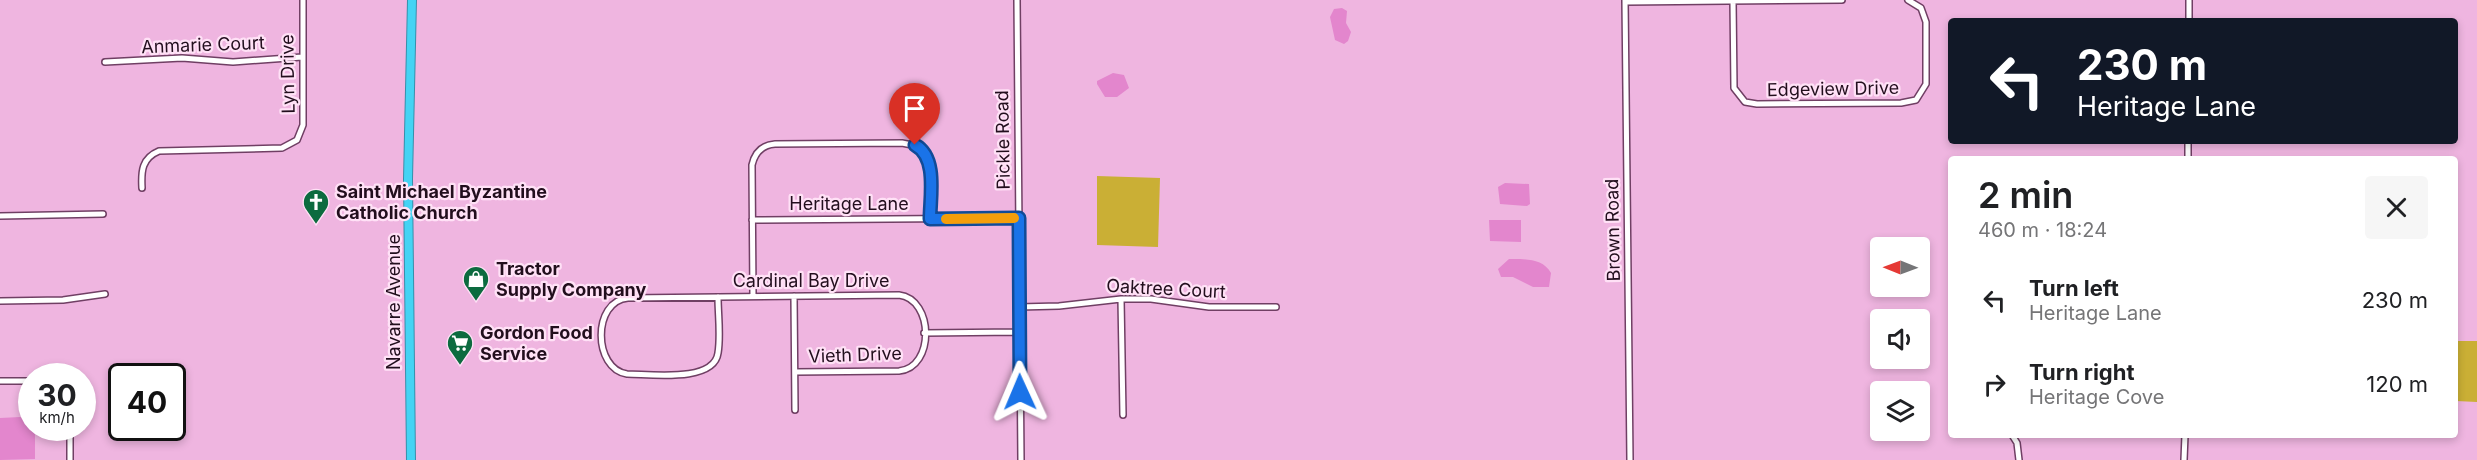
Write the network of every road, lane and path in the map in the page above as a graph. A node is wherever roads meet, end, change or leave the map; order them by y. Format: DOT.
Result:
graph roads {
  1 [pos="303,0"];
  2 [pos="412,0"];
  3 [pos="1017,0"];
  4 [pos="1842,0"];
  5 [pos="1908,0"];
  6 [pos="2189,0"];
  7 [pos="1625,1"];
  8 [pos="1732,1"];
  9 [pos="2188,18"];
  10 [pos="302,57"];
  11 [pos="105,62"];
  12 [pos="141,188"];
  13 [pos="103,214"];
  14 [pos="0,216"];
  15 [pos="1019,218"];
  16 [pos="930,219"];
  17 [pos="752,220"];
  18 [pos="105,294"];
  19 [pos="753,296"];
  20 [pos="794,296"];
  21 [pos="718,297"];
  22 [pos="1121,299"];
  23 [pos="0,301"];
  24 [pos="1019,307"];
  25 [pos="1276,307"];
  26 [pos="1019,332"];
  27 [pos="924,333"];
  28 [pos="795,372"];
  29 [pos="0,381"];
  30 [pos="18,381"];
  31 [pos="795,410"];
  32 [pos="1122,415"];
  33 [pos="2014,438"];
  34 [pos="2185,438"];
  35 [pos="70,441"];
  36 [pos="70,460"];
  37 [pos="411,460"];
  38 [pos="1021,460"];
  39 [pos="1630,460"];
  40 [pos="2019,460"];
  41 [pos="2184,460"];
  1 -- 10 [label="street, Lyn Drive"];
  2 -- 37 [label="highway, Navarre Avenue"];
  3 -- 15 [label="street, Pickle Road"];
  4 -- 8 [label="street"];
  5 -- 8 [label="street, Edgeview Drive"];
  6 -- 9 [label="street"];
  7 -- 8 [label="street"];
  7 -- 39 [label="street, Brown Road"];
  10 -- 11 [label="street, Anmarie Court"];
  10 -- 12 [label="street, Lyn Drive"];
  13 -- 14 [label="street"];
  15 -- 16 [label="street, Heritage Lane"];
  15 -- 24 [label="street, Pickle Road"];
  16 -- 17 [label="street, Heritage Lane"];
  16 -- 17 [label="street"];
  17 -- 19 [label="street"];
  18 -- 23 [label="street"];
  19 -- 20 [label="street, Cardinal Bay Drive"];
  19 -- 21 [label="street, Cardinal Bay Drive"];
  20 -- 27 [label="street, Cardinal Bay Drive"];
  20 -- 28 [label="street"];
  21 -- 21 [label="street, Cardinal Bay Drive"];
  22 -- 24 [label="street, Oaktree Court"];
  22 -- 25 [label="street, Oaktree Court"];
  22 -- 32 [label="street"];
  24 -- 26 [label="street, Pickle Road"];
  26 -- 27 [label="street"];
  26 -- 38 [label="street, Pickle Road"];
  27 -- 28 [label="street, Vieth Drive"];
  28 -- 31 [label="street"];
  29 -- 30 [label="street"];
  33 -- 40 [label="street"];
  34 -- 41 [label="street"];
  35 -- 36 [label="street"];
}
